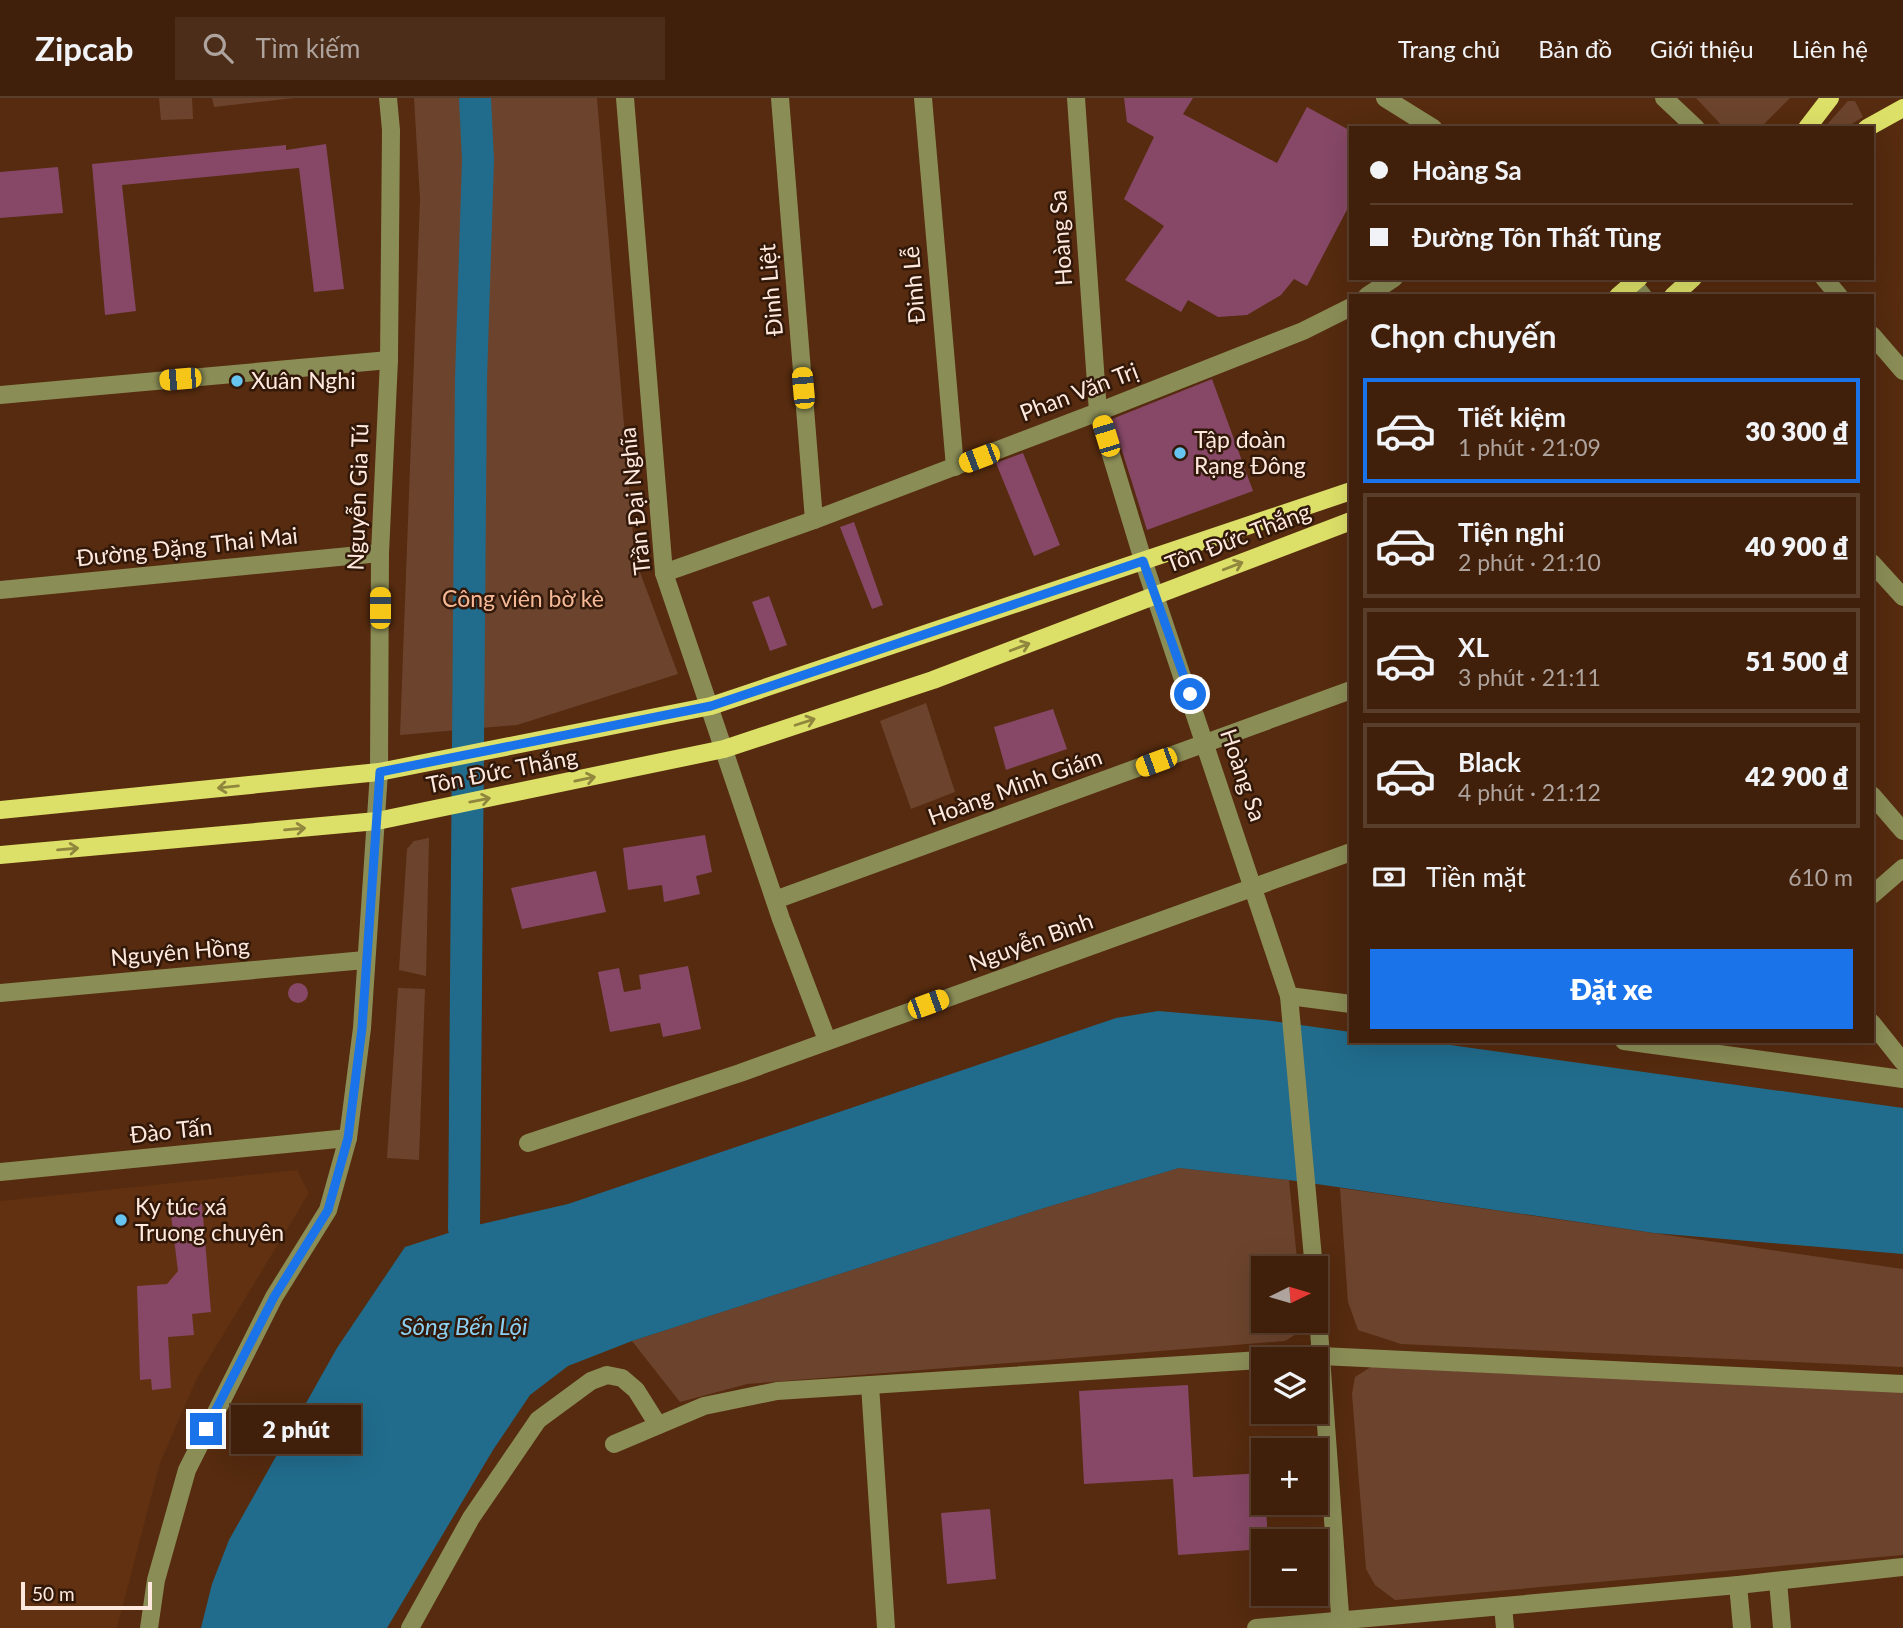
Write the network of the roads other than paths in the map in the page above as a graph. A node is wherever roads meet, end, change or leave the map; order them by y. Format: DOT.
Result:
graph roads {
  1 [pos="388,98"];
  2 [pos="625,98"];
  3 [pos="780,98"];
  4 [pos="923,98"];
  5 [pos="1076,98"];
  6 [pos="1385,98"];
  7 [pos="1664,98"];
  8 [pos="1830,98"];
  9 [pos="1903,108"];
  10 [pos="1430,126"];
  11 [pos="1694,126"];
  12 [pos="1809,126"];
  13 [pos="1871,126"];
  14 [pos="1391,280"];
  15 [pos="1691,280"];
  16 [pos="1827,280"];
  17 [pos="1370,294"];
  18 [pos="1675,294"];
  19 [pos="1837,294"];
  20 [pos="1349,308"];
  21 [pos="1874,337"];
  22 [pos="388,360"];
  23 [pos="1903,371"];
  24 [pos="0,395"];
  25 [pos="1098,412"];
  26 [pos="955,467"];
  27 [pos="1349,492"];
  28 [pos="814,520"];
  29 [pos="1349,521"];
  30 [pos="380,553"];
  31 [pos="1143,561"];
  32 [pos="1874,565"];
  33 [pos="664,573"];
  34 [pos="0,590"];
  35 [pos="1155,596"];
  36 [pos="1903,597"];
  37 [pos="1349,691"];
  38 [pos="711,706"];
  39 [pos="1207,743"];
  40 [pos="723,749"];
  41 [pos="380,772"];
  42 [pos="1874,797"];
  43 [pos="0,810"];
  44 [pos="377,821"];
  45 [pos="1903,831"];
  46 [pos="1349,853"];
  47 [pos="0,855"];
  48 [pos="1903,869"];
  49 [pos="1256,888"];
  50 [pos="1874,893"];
  51 [pos="775,901"];
  52 [pos="365,960"];
  53 [pos="0,993"];
  54 [pos="1289,996"];
  55 [pos="1349,1004"];
  56 [pos="1874,1026"];
  57 [pos="827,1040"];
  58 [pos="1639,1043"];
  59 [pos="1903,1062"];
  60 [pos="1903,1079"];
  61 [pos="348,1138"];
  62 [pos="528,1143"];
  63 [pos="0,1172"];
  64 [pos="1313,1256"];
  65 [pos="1328,1356"];
  66 [pos="1251,1361"];
  67 [pos="1903,1384"];
  68 [pos="870,1385"];
  69 [pos="1326,1424"];
  70 [pos="658,1426"];
  71 [pos="614,1444"];
  72 [pos="1903,1567"];
  73 [pos="1778,1581"];
  74 [pos="1738,1585"];
  75 [pos="1503,1606"];
  76 [pos="1341,1624"];
  77 [pos="149,1628"];
  78 [pos="410,1628"];
  79 [pos="886,1628"];
  80 [pos="1256,1628"];
  81 [pos="1505,1628"];
  82 [pos="1742,1628"];
  83 [pos="1782,1628"];
  1 -- 22 [label="street, Nguyễn Gia Tú"];
  2 -- 33 [label="street, Trần Đại Nghĩa"];
  3 -- 28 [label="street, Đinh Liệt"];
  4 -- 26 [label="street, Đinh Lễ"];
  5 -- 25 [label="street, Hoàng Sa"];
  6 -- 10 [label="street"];
  7 -- 11 [label="street"];
  8 -- 12 [label="main road"];
  9 -- 13 [label="main road"];
  14 -- 17 [label="street"];
  15 -- 18 [label="main road"];
  16 -- 19 [label="street"];
  20 -- 25 [label="street, Phan Văn Trị"];
  21 -- 23 [label="street"];
  22 -- 24 [label="street"];
  22 -- 30 [label="street, Nguyễn Gia Tú"];
  25 -- 26 [label="street, Phan Văn Trị"];
  25 -- 31 [label="street, Hoàng Sa"];
  26 -- 28 [label="street, Phan Văn Trị"];
  27 -- 31 [label="main road, Tôn Đức Thắng"];
  28 -- 33 [label="street, Phan Văn Trị"];
  35 -- 29 [label="main road, Tôn Đức Thắng, one-way"];
  30 -- 34 [label="street, Đường Đặng Thai Mai"];
  30 -- 41 [label="street, Nguyễn Gia Tú"];
  31 -- 35 [label="street, Hoàng Sa"];
  31 -- 38 [label="main road, Tôn Đức Thắng"];
  32 -- 36 [label="street"];
  33 -- 38 [label="street, Trần Đại Nghĩa"];
  35 -- 39 [label="street, Hoàng Sa"];
  40 -- 35 [label="main road, Tôn Đức Thắng, one-way"];
  37 -- 39 [label="street, Hoàng Minh Giám"];
  38 -- 40 [label="street, Trần Đại Nghĩa"];
  38 -- 41 [label="main road, Tôn Đức Thắng"];
  39 -- 49 [label="street, Hoàng Sa"];
  39 -- 51 [label="street, Hoàng Minh Giám"];
  44 -- 40 [label="main road, Tôn Đức Thắng, one-way"];
  40 -- 51 [label="street, Trần Đại Nghĩa"];
  41 -- 43 [label="main road, Tôn Đức Thắng, one-way"];
  41 -- 44 [label="street, Nguyễn Gia Tú"];
  42 -- 45 [label="street"];
  47 -- 44 [label="main road, Tôn Đức Thắng, one-way"];
  44 -- 52 [label="street, Nguyễn Gia Tú"];
  46 -- 49 [label="street, Nguyễn Bình"];
  48 -- 50 [label="street"];
  49 -- 54 [label="street, Hoàng Sa"];
  49 -- 57 [label="street, Nguyễn Bình"];
  51 -- 57 [label="street, Trần Đại Nghĩa"];
  52 -- 53 [label="street, Nguyên Hồng"];
  52 -- 61 [label="street, Nguyễn Gia Tú"];
  54 -- 55 [label="street"];
  54 -- 64 [label="street, Hoàng Sa"];
  56 -- 59 [label="street"];
  57 -- 62 [label="street, Nguyễn Bình"];
  58 -- 60 [label="street"];
  61 -- 63 [label="street, Đào Tấn"];
  61 -- 77 [label="street, Nguyễn Gia Tú"];
  65 -- 67 [label="street"];
  66 -- 68 [label="street"];
  68 -- 70 [label="street"];
  68 -- 79 [label="street"];
  69 -- 76 [label="street"];
  70 -- 71 [label="street"];
  70 -- 78 [label="street"];
  72 -- 73 [label="street"];
  73 -- 74 [label="street"];
  73 -- 83 [label="street"];
  74 -- 75 [label="street"];
  74 -- 82 [label="street"];
  75 -- 76 [label="street"];
  75 -- 81 [label="street"];
  76 -- 80 [label="street"];
}
